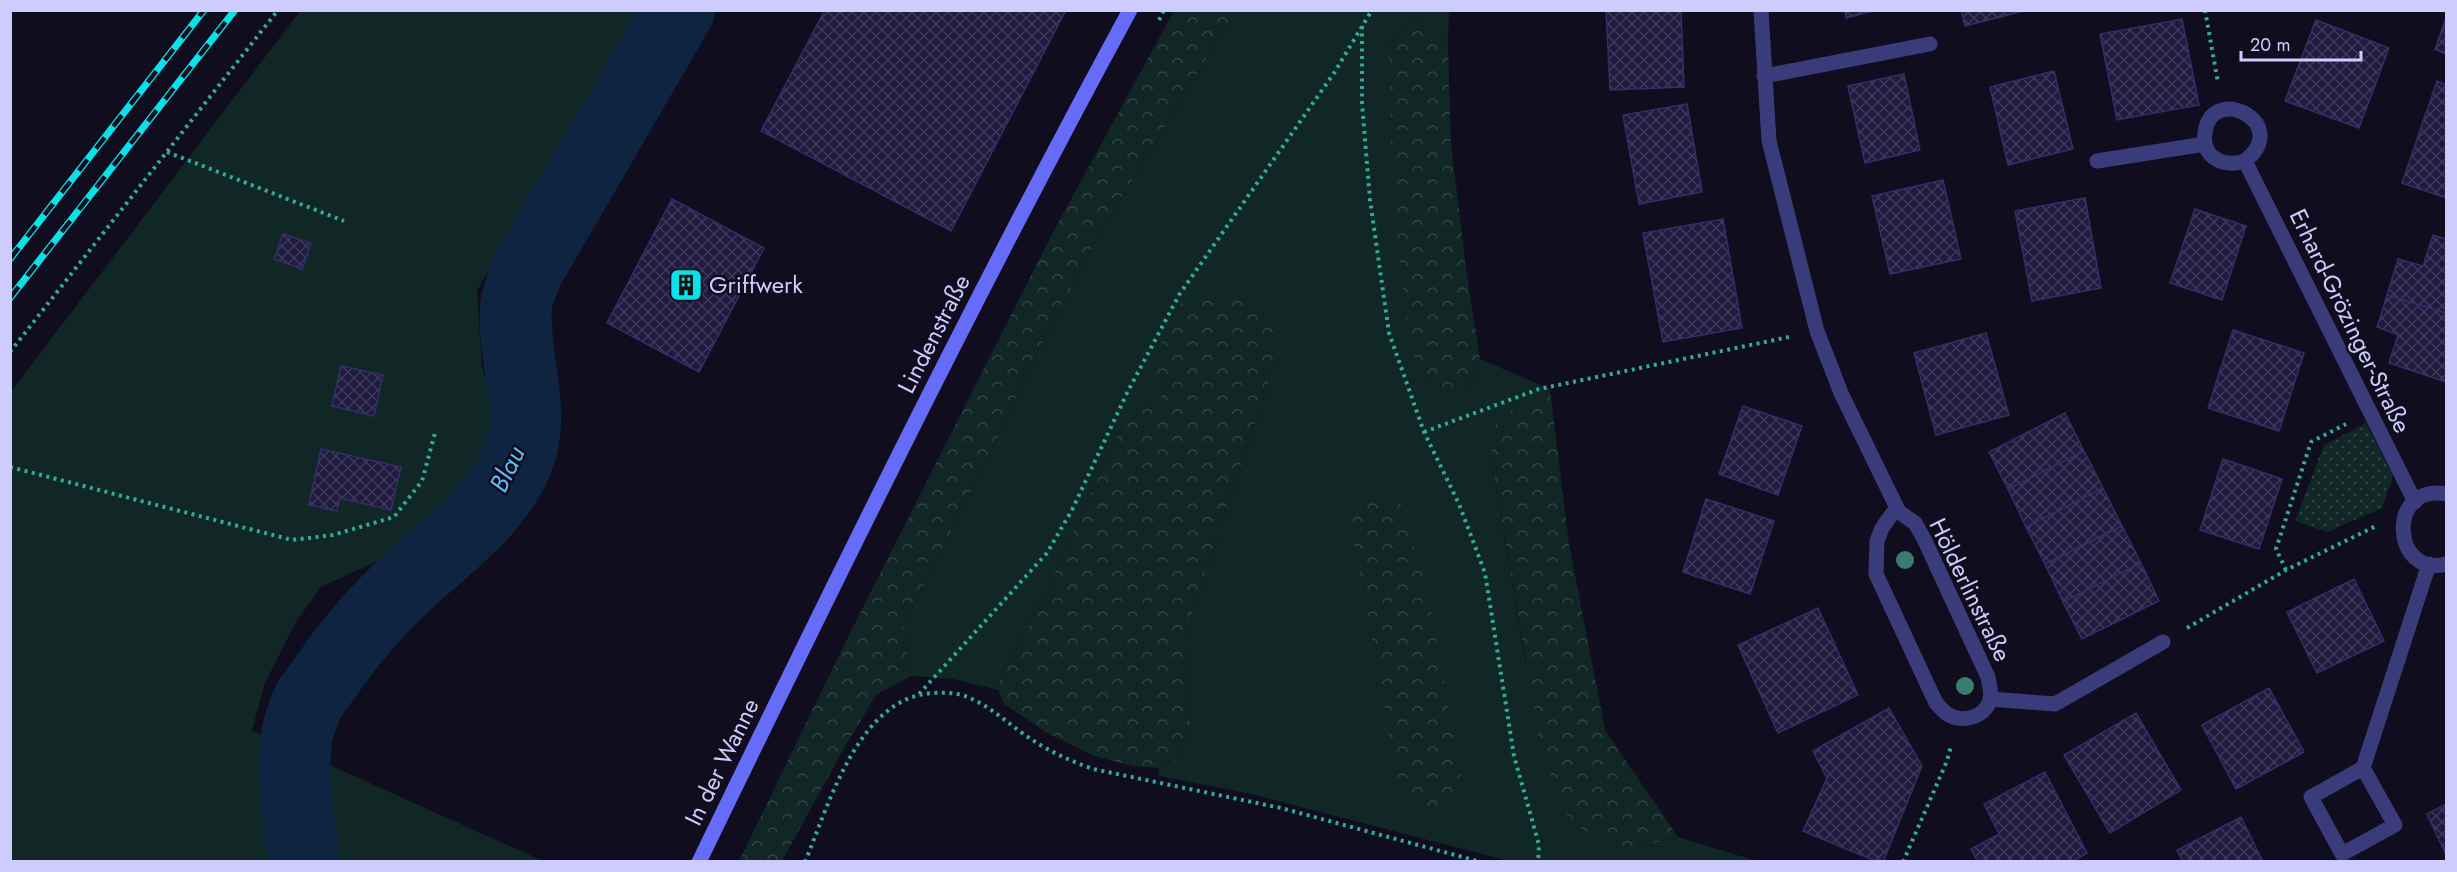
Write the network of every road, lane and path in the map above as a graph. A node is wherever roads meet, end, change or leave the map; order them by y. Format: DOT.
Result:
graph roads {
  1 [pos="278,10"];
  2 [pos="1130,10"];
  3 [pos="1372,10"];
  4 [pos="1761,10"];
  5 [pos="2205,10"];
  6 [pos="1362,26"];
  7 [pos="1930,44"];
  8 [pos="1764,76"];
  9 [pos="2223,110"];
  10 [pos="2205,144"];
  11 [pos="166,152"];
  12 [pos="2097,161"];
  13 [pos="2245,161"];
  14 [pos="344,221"];
  15 [pos="1817,331"];
  16 [pos="10,352"];
  17 [pos="2370,410"];
  18 [pos="1424,432"];
  19 [pos="435,433"];
  20 [pos="10,467"];
  21 [pos="2446,494"];
  22 [pos="2410,507"];
  23 [pos="1899,512"];
  24 [pos="2429,564"];
  25 [pos="2446,564"];
  26 [pos="2286,570"];
  27 [pos="2163,642"];
  28 [pos="786,683"];
  29 [pos="919,693"];
  30 [pos="1990,699"];
  31 [pos="1957,719"];
  32 [pos="2363,768"];
  33 [pos="699,861"];
  34 [pos="805,861"];
  35 [pos="1481,861"];
  36 [pos="1538,861"];
  37 [pos="1903,861"];
  1 -- 11 [label="path"];
  2 -- 28 [label="street, Lindenstraße"];
  3 -- 6 [label="path"];
  4 -- 8 [label="street, Hölderlinstraße"];
  5 -- 9 [label="path"];
  6 -- 18 [label="path"];
  6 -- 29 [label="path"];
  7 -- 8 [label="street"];
  8 -- 15 [label="street, Hölderlinstraße"];
  9 -- 10 [label="street"];
  9 -- 13 [label="street"];
  10 -- 12 [label="street"];
  10 -- 13 [label="street"];
  11 -- 14 [label="path"];
  11 -- 16 [label="path"];
  13 -- 17 [label="street, Erhard-Grözinger-Straße"];
  15 -- 18 [label="path"];
  15 -- 23 [label="street, Hölderlinstraße"];
  17 -- 22 [label="street, Erhard-Grözinger-Straße"];
  17 -- 26 [label="path"];
  18 -- 36 [label="path"];
  19 -- 20 [label="path"];
  21 -- 22 [label="street"];
  22 -- 24 [label="street"];
  22 -- 26 [label="path"];
  23 -- 30 [label="street, Hölderlinstraße"];
  23 -- 31 [label="street, Hölderlinstraße"];
  24 -- 25 [label="street"];
  24 -- 32 [label="street"];
  26 -- 27 [label="path"];
  27 -- 30 [label="street"];
  28 -- 33 [label="street, In der Wanne"];
  29 -- 34 [label="path"];
  29 -- 35 [label="path"];
  30 -- 31 [label="street, Hölderlinstraße"];
  31 -- 37 [label="path"];
  32 -- 32 [label="street"];
}
